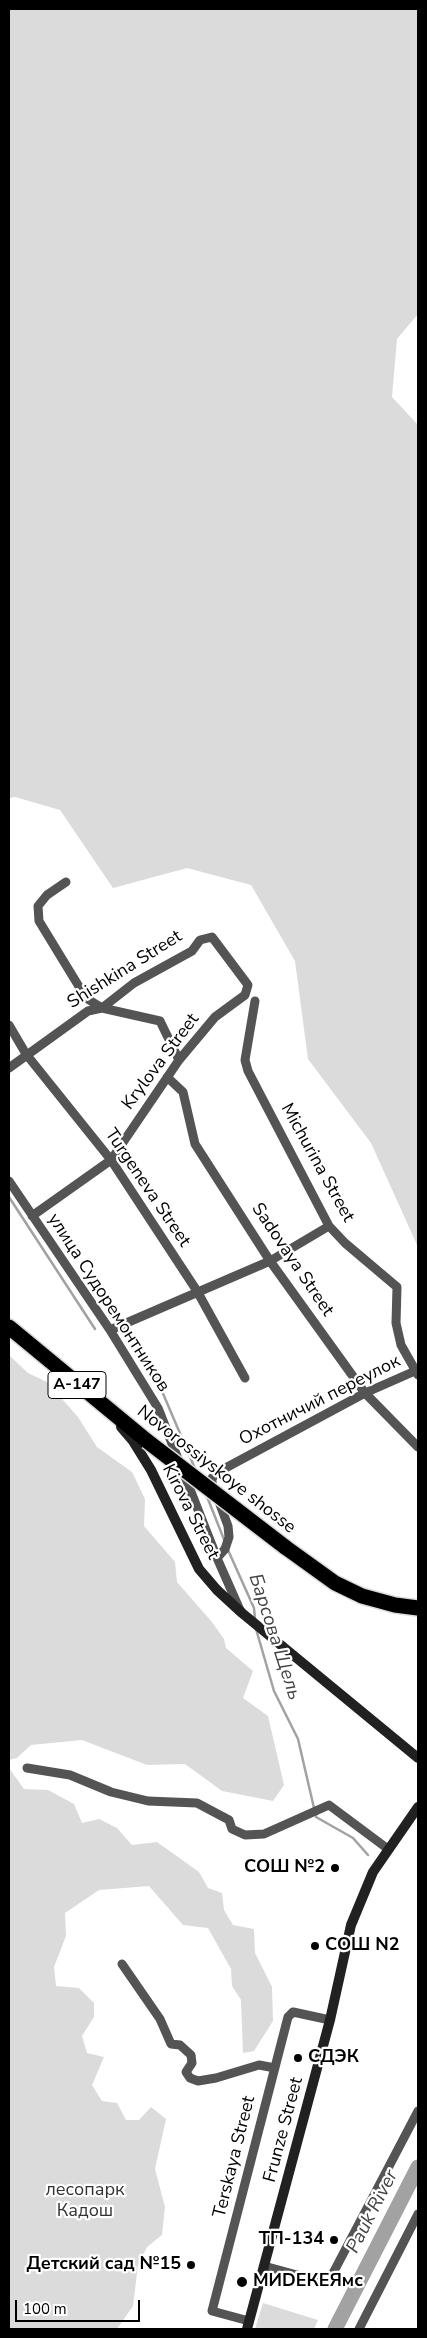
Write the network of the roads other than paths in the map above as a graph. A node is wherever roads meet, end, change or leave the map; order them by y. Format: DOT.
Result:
graph roads {
  1 [pos="66,882"];
  2 [pos="248,985"];
  3 [pos="255,1001"];
  4 [pos="102,1008"];
  5 [pos="9,1025"];
  6 [pos="26,1054"];
  7 [pos="179,1060"];
  8 [pos="9,1068"];
  9 [pos="167,1076"];
  10 [pos="111,1160"];
  11 [pos="9,1181"];
  12 [pos="32,1216"];
  13 [pos="329,1226"];
  14 [pos="270,1261"];
  15 [pos="197,1291"];
  16 [pos="9,1327"];
  17 [pos="110,1330"];
  18 [pos="417,1372"];
  19 [pos="245,1378"];
  20 [pos="365,1393"];
  21 [pos="104,1407"];
  22 [pos="418,1447"];
  23 [pos="217,1558"];
  24 [pos="418,1608"];
  25 [pos="244,1615"];
  26 [pos="418,1758"];
  27 [pos="27,1768"];
  28 [pos="418,1807"];
  29 [pos="388,1849"];
  30 [pos="122,1964"];
  31 [pos="330,2020"];
  32 [pos="275,2068"];
  33 [pos="418,2111"];
  34 [pos="418,2214"];
  35 [pos="264,2266"];
  36 [pos="248,2325"];
  37 [pos="360,2329"];
  1 -- 4 [label="street"];
  2 -- 4 [label="street, Shishkina Street"];
  2 -- 7 [label="street, Krylova Street"];
  3 -- 13 [label="street, Michurina Street"];
  4 -- 6 [label="street, Shishkina Street"];
  4 -- 7 [label="street"];
  5 -- 6 [label="street, Turgeneva Street"];
  6 -- 8 [label="street, Shishkina Street"];
  6 -- 10 [label="street, Turgeneva Street"];
  7 -- 9 [label="street, Krylova Street"];
  9 -- 10 [label="street, Krylova Street"];
  9 -- 14 [label="street, Sadovaya Street"];
  10 -- 12 [label="street, Krylova Street"];
  10 -- 15 [label="street, Turgeneva Street"];
  11 -- 12 [label="street, улица Судоремонтников"];
  12 -- 17 [label="street, улица Судоремонтников"];
  13 -- 14 [label="street"];
  13 -- 18 [label="street, Michurina Street"];
  14 -- 15 [label="street"];
  14 -- 20 [label="street, Sadovaya Street"];
  15 -- 17 [label="street"];
  15 -- 19 [label="street, Turgeneva Street"];
  16 -- 21 [label="highway, Novorossiyskoye shosse / А-147"];
  17 -- 23 [label="street, улица Судоремонтников"];
  18 -- 20 [label="street, Охотничий переулок"];
  20 -- 22 [label="street, Sadovaya Street"];
  20 -- 23 [label="street, Охотничий переулок"];
  21 -- 24 [label="highway, Novorossiyskoye shosse / А-147, bridge"];
  21 -- 25 [label="street, Kirova Street"];
  23 -- 25 [label="street, улица Судоремонтников"];
  25 -- 26 [label="street, Kirova Street"];
  27 -- 29 [label="street"];
  28 -- 29 [label="street, Frunze Street"];
  29 -- 31 [label="street, Frunze Street"];
  30 -- 32 [label="street"];
  31 -- 32 [label="street, Terskaya Street"];
  31 -- 35 [label="street, Frunze Street"];
  32 -- 36 [label="street, Terskaya Street"];
  33 -- 35 [label="street"];
  34 -- 37 [label="street"];
  35 -- 36 [label="street, Frunze Street"];
}
